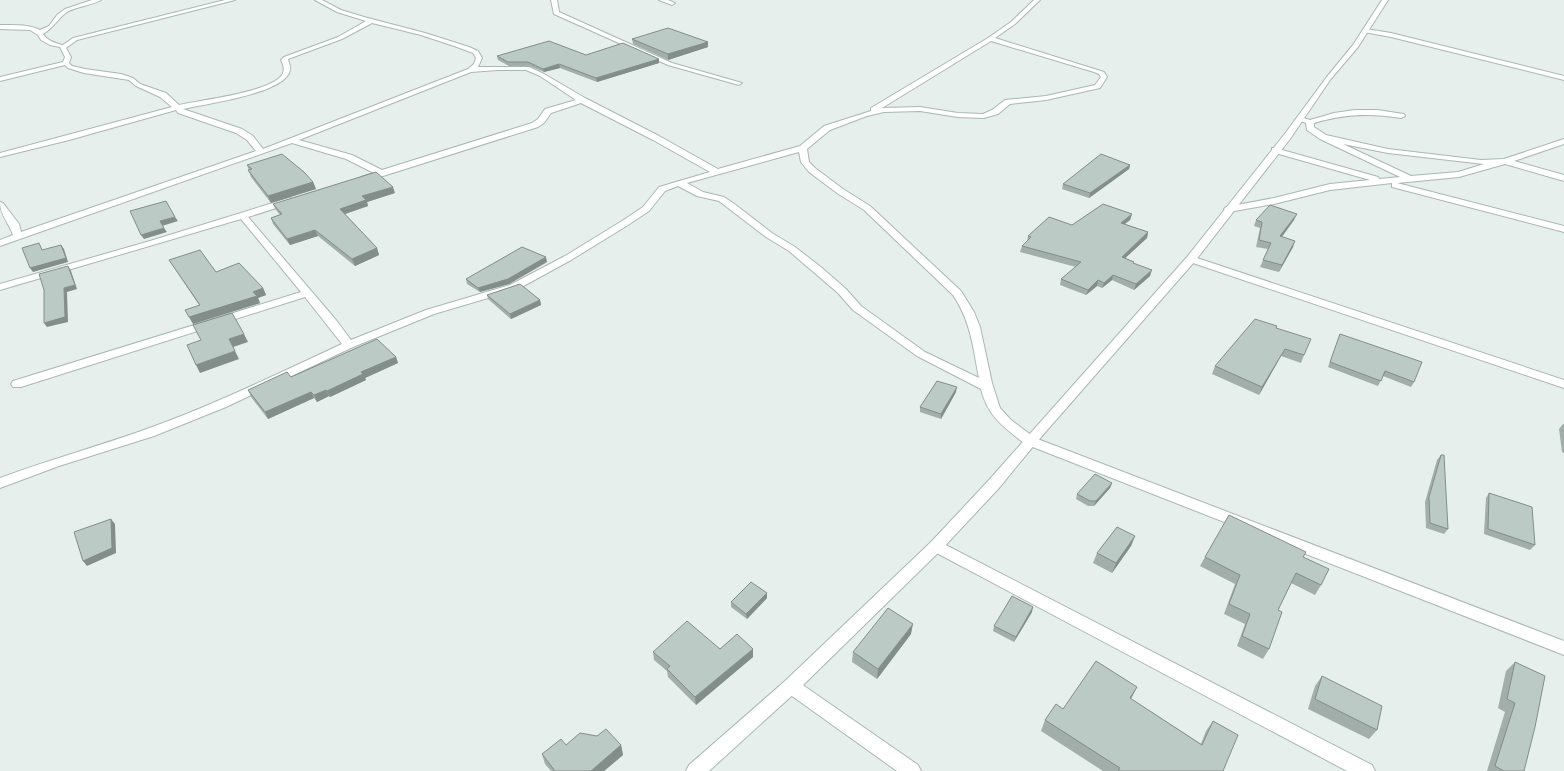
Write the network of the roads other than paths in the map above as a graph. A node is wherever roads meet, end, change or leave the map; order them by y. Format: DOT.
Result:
graph roads {
  1 [pos="98,0"];
  2 [pos="232,0"];
  3 [pos="318,0"];
  4 [pos="554,0"];
  5 [pos="662,0"];
  6 [pos="1037,0"];
  7 [pos="1385,0"];
  8 [pos="672,3"];
  9 [pos="371,21"];
  10 [pos="0,27"];
  11 [pos="1366,31"];
  12 [pos="40,32"];
  13 [pos="990,39"];
  14 [pos="63,47"];
  15 [pos="66,63"];
  16 [pos="470,70"];
  17 [pos="1564,78"];
  18 [pos="0,79"];
  19 [pos="739,83"];
  20 [pos="582,100"];
  21 [pos="177,108"];
  22 [pos="865,114"];
  23 [pos="1401,116"];
  24 [pos="1305,121"];
  25 [pos="1323,137"];
  26 [pos="291,140"];
  27 [pos="1564,141"];
  28 [pos="803,148"];
  29 [pos="1275,150"];
  30 [pos="261,152"];
  31 [pos="0,156"];
  32 [pos="1505,161"];
  33 [pos="717,172"];
  34 [pos="381,173"];
  35 [pos="1564,178"];
  36 [pos="1412,180"];
  37 [pos="353,182"];
  38 [pos="1382,182"];
  39 [pos="679,183"];
  40 [pos="297,199"];
  41 [pos="0,204"];
  42 [pos="1229,209"];
  43 [pos="243,216"];
  44 [pos="1564,229"];
  45 [pos="18,237"];
  46 [pos="0,243"];
  47 [pos="1191,259"];
  48 [pos="0,287"];
  49 [pos="307,293"];
  50 [pos="349,345"];
  51 [pos="17,384"];
  52 [pos="1564,384"];
  53 [pos="987,387"];
  54 [pos="1030,441"];
  55 [pos="0,483"];
  56 [pos="936,546"];
  57 [pos="1564,648"];
  58 [pos="791,686"];
  59 [pos="695,771"];
  60 [pos="912,771"];
  61 [pos="1366,771"];
  1 -- 12 [label="street"];
  2 -- 14 [label="street"];
  3 -- 9 [label="street"];
  4 -- 19 [label="street"];
  5 -- 8 [label="street"];
  6 -- 13 [label="street"];
  7 -- 11 [label="street"];
  9 -- 16 [label="street"];
  9 -- 21 [label="street"];
  10 -- 12 [label="street"];
  11 -- 17 [label="street"];
  11 -- 24 [label="street"];
  12 -- 14 [label="street"];
  13 -- 22 [label="street"];
  13 -- 22 [label="street"];
  14 -- 15 [label="street"];
  15 -- 18 [label="street"];
  15 -- 21 [label="street"];
  16 -- 20 [label="street"];
  16 -- 26 [label="street"];
  20 -- 33 [label="street"];
  20 -- 34 [label="street"];
  21 -- 30 [label="street"];
  21 -- 31 [label="street"];
  22 -- 28 [label="street"];
  23 -- 24 [label="street"];
  24 -- 25 [label="street"];
  24 -- 29 [label="street"];
  25 -- 32 [label="street"];
  25 -- 36 [label="street"];
  26 -- 30 [label="street"];
  26 -- 34 [label="street"];
  27 -- 32 [label="street"];
  28 -- 33 [label="street"];
  28 -- 53 [label="street"];
  29 -- 38 [label="street"];
  29 -- 42 [label="street"];
  30 -- 45 [label="street"];
  32 -- 35 [label="street"];
  32 -- 36 [label="street"];
  33 -- 39 [label="street"];
  34 -- 37 [label="street"];
  36 -- 38 [label="street"];
  38 -- 42 [label="street"];
  38 -- 44 [label="street"];
  39 -- 50 [label="street"];
  39 -- 53 [label="street"];
  40 -- 43 [label="street"];
  41 -- 45 [label="street"];
  42 -- 47 [label="street"];
  43 -- 48 [label="street"];
  43 -- 49 [label="street"];
  45 -- 46 [label="street"];
  47 -- 52 [label="street"];
  47 -- 54 [label="street"];
  49 -- 50 [label="street"];
  49 -- 51 [label="street"];
  50 -- 55 [label="street"];
  53 -- 54 [label="street"];
  54 -- 56 [label="street"];
  54 -- 57 [label="street"];
  56 -- 58 [label="street"];
  56 -- 61 [label="street"];
  58 -- 59 [label="street"];
  58 -- 60 [label="street"];
}
